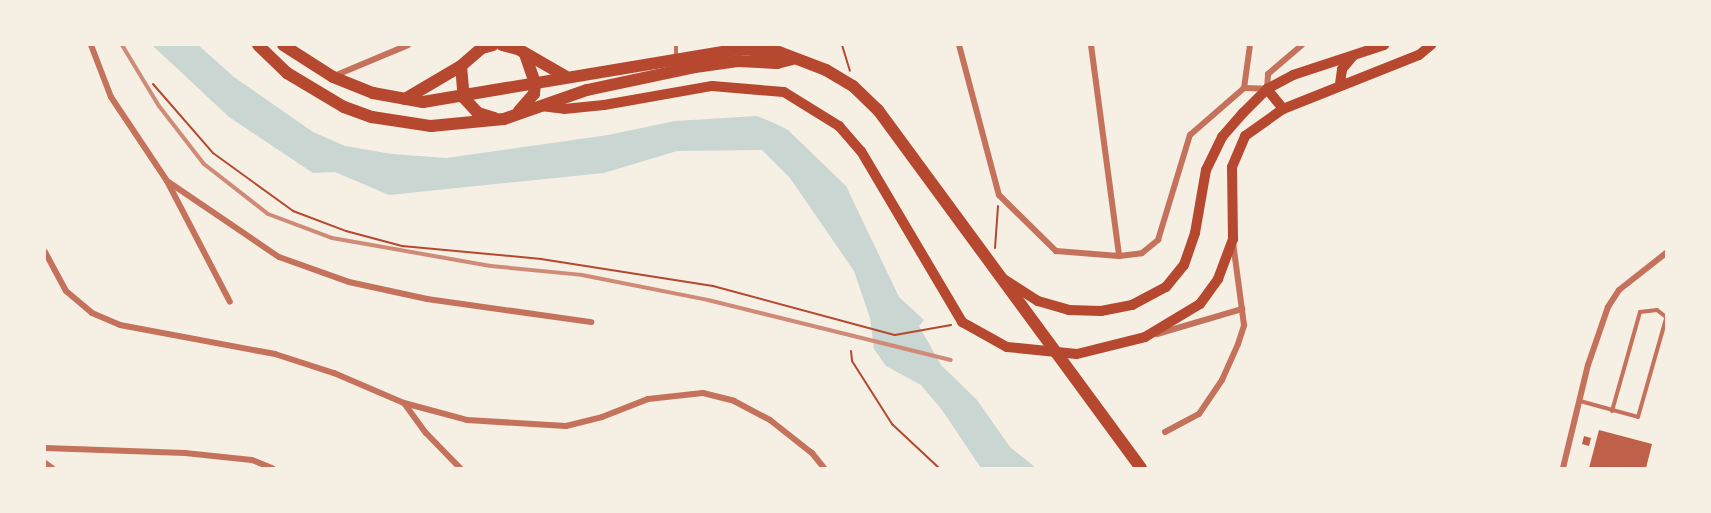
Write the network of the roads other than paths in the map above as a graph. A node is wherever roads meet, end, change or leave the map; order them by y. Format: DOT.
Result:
graph roads {
  1 [pos="91,45"];
  2 [pos="258,45"];
  3 [pos="284,45"];
  4 [pos="408,45"];
  5 [pos="493,45"];
  6 [pos="502,45"];
  7 [pos="959,45"];
  8 [pos="1091,45"];
  9 [pos="1250,45"];
  10 [pos="1302,45"];
  11 [pos="1384,45"];
  12 [pos="1431,45"];
  13 [pos="676,51"];
  14 [pos="525,54"];
  15 [pos="1357,54"];
  16 [pos="792,59"];
  17 [pos="461,66"];
  18 [pos="666,73"];
  19 [pos="569,76"];
  20 [pos="333,77"];
  21 [pos="535,83"];
  22 [pos="1340,84"];
  23 [pos="1244,88"];
  24 [pos="1267,89"];
  25 [pos="464,98"];
  26 [pos="405,99"];
  27 [pos="540,106"];
  28 [pos="1283,110"];
  29 [pos="504,118"];
  30 [pos="167,181"];
  31 [pos="1233,240"];
  32 [pos="45,252"];
  33 [pos="1666,253"];
  34 [pos="1119,256"];
  35 [pos="1001,278"];
  36 [pos="230,302"];
  37 [pos="1242,309"];
  38 [pos="1666,318"];
  39 [pos="591,322"];
  40 [pos="1145,337"];
  41 [pos="1580,401"];
  42 [pos="404,403"];
  43 [pos="1612,411"];
  44 [pos="1165,432"];
  45 [pos="45,448"];
  46 [pos="45,463"];
  47 [pos="1137,465"];
  48 [pos="52,468"];
  49 [pos="272,468"];
  50 [pos="460,468"];
  51 [pos="824,468"];
  52 [pos="1563,468"];
  1 -- 30 [label="street"];
  2 -- 29 [label="highway"];
  3 -- 20 [label="highway"];
  4 -- 20 [label="street"];
  5 -- 17 [label="highway"];
  6 -- 14 [label="highway"];
  7 -- 34 [label="street"];
  8 -- 34 [label="street"];
  9 -- 23 [label="street"];
  10 -- 24 [label="street"];
  11 -- 15 [label="main road"];
  12 -- 22 [label="main road"];
  13 -- 16 [label="highway"];
  13 -- 18 [label="highway"];
  13 -- 19 [label="highway"];
  14 -- 19 [label="highway"];
  14 -- 21 [label="highway"];
  15 -- 22 [label="main road"];
  15 -- 24 [label="main road"];
  16 -- 18 [label="highway"];
  16 -- 35 [label="highway"];
  17 -- 25 [label="highway"];
  17 -- 26 [label="highway"];
  18 -- 27 [label="highway"];
  19 -- 21 [label="highway"];
  20 -- 26 [label="highway"];
  21 -- 25 [label="highway"];
  21 -- 29 [label="highway"];
  22 -- 28 [label="main road"];
  23 -- 24 [label="street"];
  23 -- 34 [label="street"];
  24 -- 28 [label="main road"];
  24 -- 35 [label="main road"];
  25 -- 26 [label="highway"];
  25 -- 29 [label="highway"];
  27 -- 29 [label="highway"];
  27 -- 40 [label="main road"];
  28 -- 31 [label="main road"];
  30 -- 36 [label="street"];
  30 -- 39 [label="street"];
  31 -- 37 [label="street"];
  31 -- 40 [label="main road"];
  32 -- 42 [label="street"];
  33 -- 41 [label="street"];
  35 -- 47 [label="highway"];
  37 -- 40 [label="street"];
  37 -- 44 [label="street"];
  38 -- 43 [label="lane"];
  38 -- 43 [label="lane"];
  41 -- 43 [label="lane"];
  41 -- 52 [label="street"];
  42 -- 50 [label="street"];
  42 -- 51 [label="street"];
  45 -- 49 [label="street"];
  46 -- 48 [label="street"];
}
